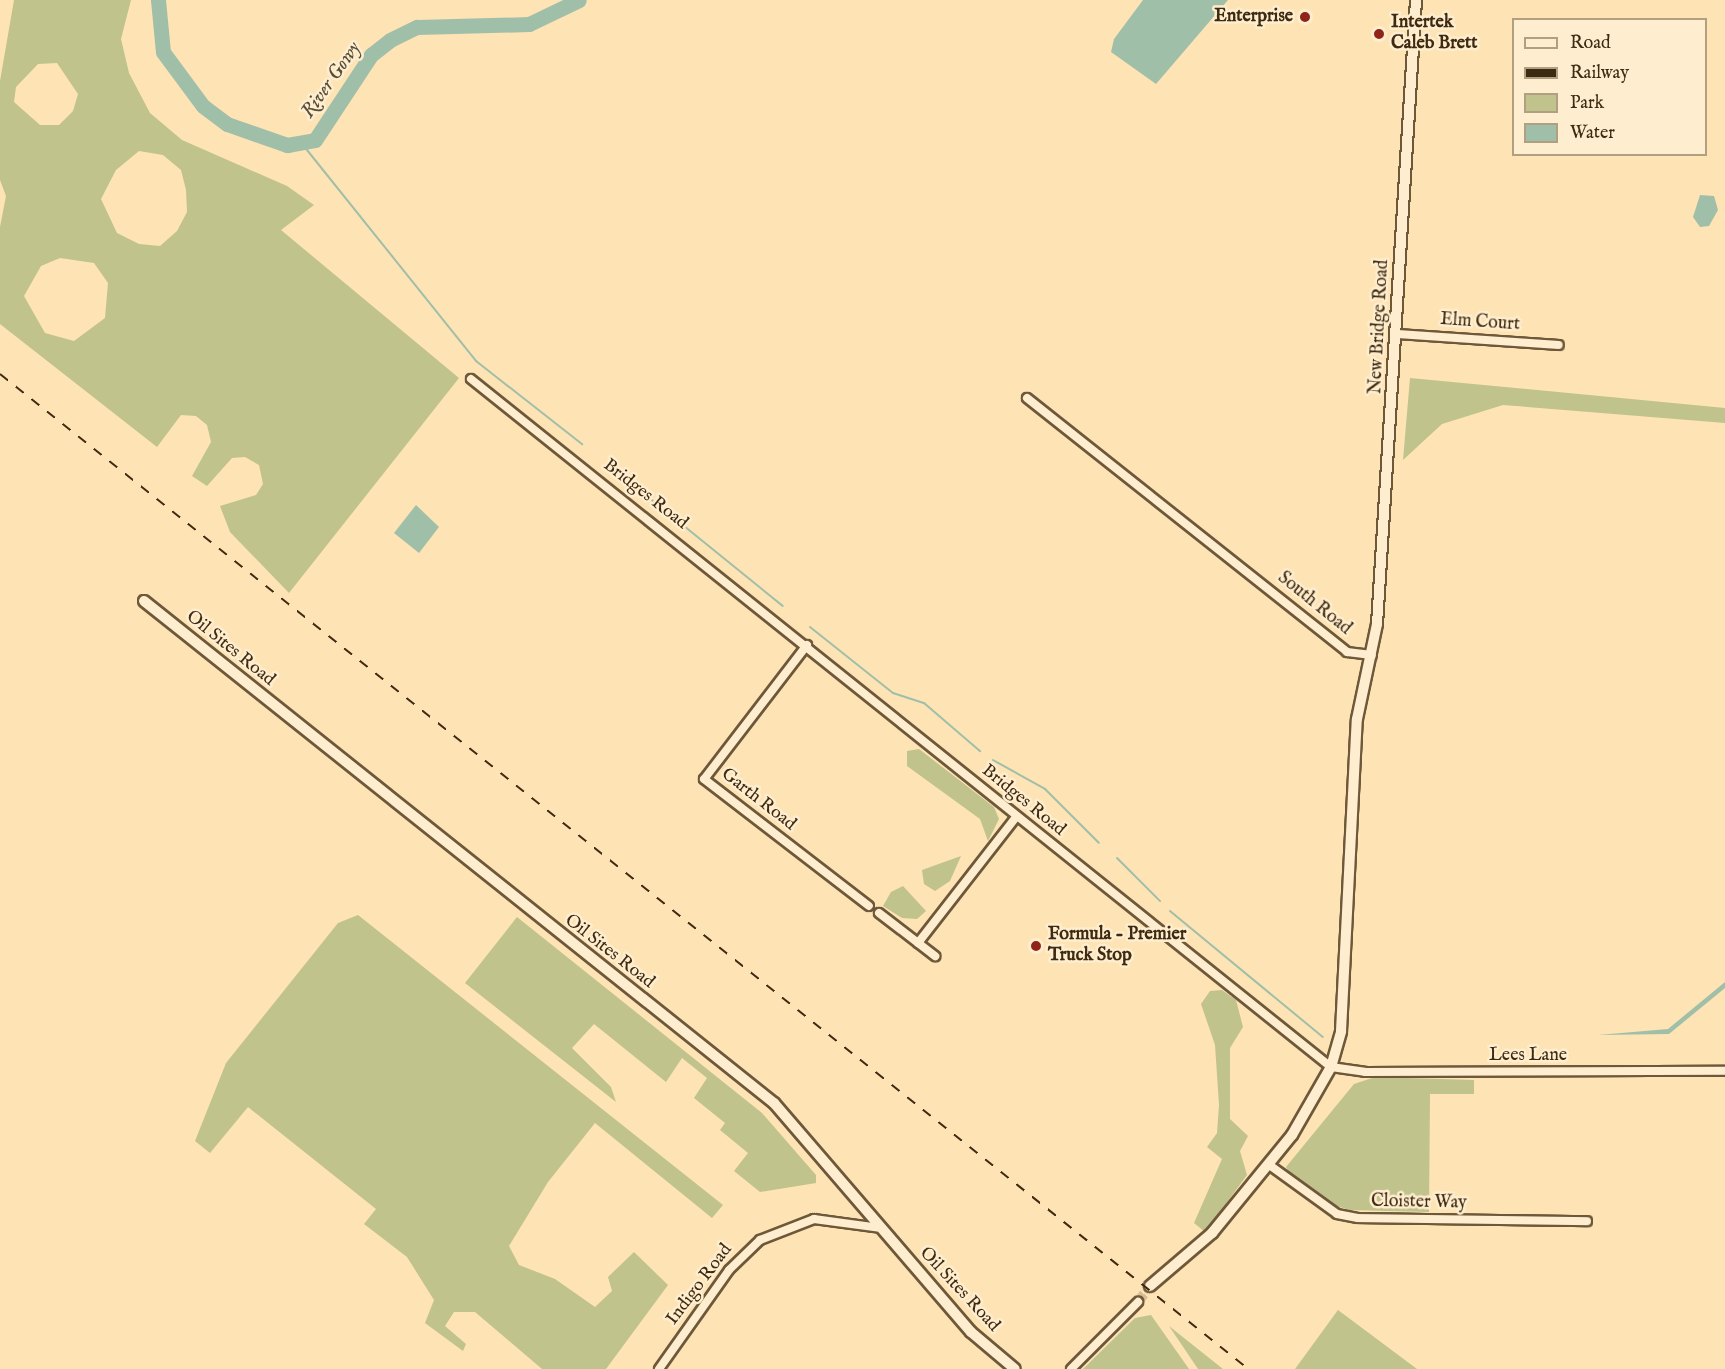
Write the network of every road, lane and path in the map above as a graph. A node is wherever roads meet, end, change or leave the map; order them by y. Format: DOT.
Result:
graph roads {
  1 [pos="1416,0"];
  2 [pos="1398,334"];
  3 [pos="1559,345"];
  4 [pos="471,379"];
  5 [pos="1027,398"];
  6 [pos="144,601"];
  7 [pos="807,645"];
  8 [pos="1372,655"];
  9 [pos="1016,818"];
  10 [pos="869,906"];
  11 [pos="879,913"];
  12 [pos="918,943"];
  13 [pos="935,956"];
  14 [pos="1331,1067"];
  15 [pos="1725,1071"];
  16 [pos="1268,1164"];
  17 [pos="1587,1221"];
  18 [pos="881,1228"];
  19 [pos="1150,1286"];
  20 [pos="1138,1302"];
  21 [pos="659,1369"];
  22 [pos="1015,1369"];
  23 [pos="1071,1369"];
  1 -- 2 [label="street, New Bridge Road"];
  2 -- 3 [label="street, Elm Court"];
  2 -- 8 [label="street, New Bridge Road"];
  4 -- 7 [label="street, Bridges Road"];
  5 -- 8 [label="street, South Road"];
  6 -- 18 [label="street, Oil Sites Road"];
  7 -- 9 [label="street, Bridges Road"];
  7 -- 10 [label="street, Garth Road"];
  8 -- 14 [label="street"];
  9 -- 12 [label="street"];
  9 -- 14 [label="street, Bridges Road"];
  11 -- 12 [label="street"];
  12 -- 13 [label="street"];
  14 -- 15 [label="street, Lees Lane"];
  14 -- 16 [label="street"];
  16 -- 17 [label="street, Cloister Way"];
  16 -- 19 [label="street"];
  18 -- 21 [label="street, Indigo Road"];
  18 -- 22 [label="street, Oil Sites Road"];
  20 -- 23 [label="street"];
}
